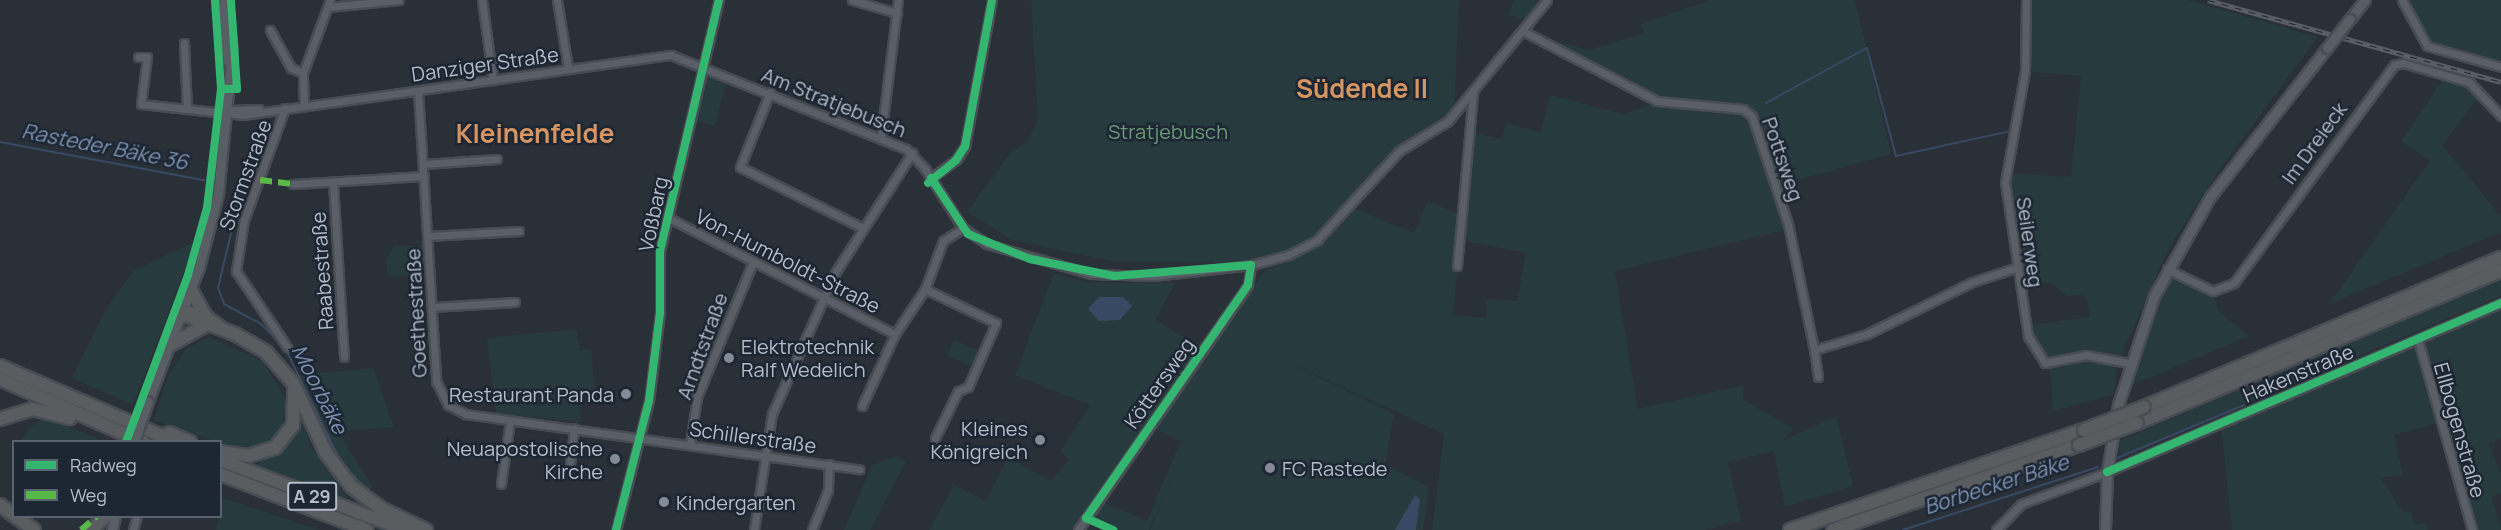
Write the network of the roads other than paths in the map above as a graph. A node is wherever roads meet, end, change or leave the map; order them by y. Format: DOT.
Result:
graph roads {
  1 [pos="219,0"];
  2 [pos="226,0"];
  3 [pos="399,0"];
  4 [pos="482,0"];
  5 [pos="557,0"];
  6 [pos="719,0"];
  7 [pos="852,0"];
  8 [pos="898,0"];
  9 [pos="992,0"];
  10 [pos="1547,0"];
  11 [pos="2026,0"];
  12 [pos="2365,0"];
  13 [pos="2402,0"];
  14 [pos="329,4"];
  15 [pos="897,13"];
  16 [pos="270,30"];
  17 [pos="1523,31"];
  18 [pos="184,43"];
  19 [pos="138,57"];
  20 [pos="228,61"];
  21 [pos="704,67"];
  22 [pos="2501,67"];
  23 [pos="568,68"];
  24 [pos="303,73"];
  25 [pos="493,80"];
  26 [pos="418,91"];
  27 [pos="770,93"];
  28 [pos="1473,93"];
  29 [pos="304,105"];
  30 [pos="285,108"];
  31 [pos="187,109"];
  32 [pos="229,110"];
  33 [pos="2501,116"];
  34 [pos="881,136"];
  35 [pos="912,153"];
  36 [pos="497,159"];
  37 [pos="424,164"];
  38 [pos="424,176"];
  39 [pos="931,178"];
  40 [pos="333,182"];
  41 [pos="292,184"];
  42 [pos="667,217"];
  43 [pos="863,228"];
  44 [pos="963,228"];
  45 [pos="519,231"];
  46 [pos="428,236"];
  47 [pos="2501,258"];
  48 [pos="753,262"];
  49 [pos="1251,265"];
  50 [pos="1457,266"];
  51 [pos="2015,268"];
  52 [pos="2167,269"];
  53 [pos="2501,271"];
  54 [pos="925,289"];
  55 [pos="191,290"];
  56 [pos="822,298"];
  57 [pos="515,302"];
  58 [pos="2501,303"];
  59 [pos="432,307"];
  60 [pos="182,313"];
  61 [pos="205,321"];
  62 [pos="895,334"];
  63 [pos="2418,340"];
  64 [pos="170,345"];
  65 [pos="287,347"];
  66 [pos="1814,350"];
  67 [pos="344,357"];
  68 [pos="2128,363"];
  69 [pos="0,366"];
  70 [pos="1818,377"];
  71 [pos="0,379"];
  72 [pos="293,382"];
  73 [pos="862,406"];
  74 [pos="0,419"];
  75 [pos="510,421"];
  76 [pos="574,428"];
  77 [pos="145,438"];
  78 [pos="642,438"];
  79 [pos="934,438"];
  80 [pos="134,440"];
  81 [pos="166,440"];
  82 [pos="188,440"];
  83 [pos="690,444"];
  84 [pos="222,452"];
  85 [pos="763,454"];
  86 [pos="222,461"];
  87 [pos="570,463"];
  88 [pos="829,464"];
  89 [pos="859,469"];
  90 [pos="2108,472"];
  91 [pos="222,475"];
  92 [pos="501,484"];
  93 [pos="18,518"];
  94 [pos="104,518"];
  95 [pos="34,530"];
  96 [pos="91,530"];
  97 [pos="367,530"];
  98 [pos="405,530"];
  99 [pos="426,530"];
  100 [pos="616,530"];
  101 [pos="754,530"];
  102 [pos="812,530"];
  103 [pos="1078,530"];
  104 [pos="1790,530"];
  105 [pos="1833,530"];
  106 [pos="1996,530"];
  107 [pos="2105,530"];
  108 [pos="2472,530"];
  1 -- 20 [label="street"];
  2 -- 20 [label="street"];
  3 -- 14 [label="street"];
  4 -- 25 [label="street"];
  5 -- 23 [label="street"];
  6 -- 21 [label="street, Voßbarg"];
  7 -- 15 [label="street"];
  8 -- 15 [label="street"];
  9 -- 39 [label="street"];
  10 -- 17 [label="street, Am Stratjebusch"];
  11 -- 51 [label="street, Seilerweg"];
  12 -- 52 [label="street, bridge"];
  13 -- 22 [label="street"];
  14 -- 24 [label="street"];
  15 -- 34 [label="street"];
  16 -- 24 [label="street"];
  17 -- 28 [label="street, Am Stratjebusch"];
  17 -- 66 [label="street, Pottsweg"];
  18 -- 31 [label="street"];
  19 -- 31 [label="street, Danziger Straße"];
  20 -- 32 [label="street"];
  21 -- 23 [label="street, Danziger Straße"];
  21 -- 27 [label="street, Am Stratjebusch"];
  21 -- 42 [label="street, Voßbarg"];
  23 -- 25 [label="street, Danziger Straße"];
  24 -- 29 [label="street"];
  25 -- 26 [label="street, Danziger Straße"];
  26 -- 29 [label="street, Danziger Straße"];
  26 -- 37 [label="street, Goethestraße"];
  27 -- 34 [label="street, Am Stratjebusch"];
  27 -- 43 [label="street"];
  28 -- 49 [label="street, Am Stratjebusch"];
  28 -- 50 [label="street"];
  29 -- 30 [label="street, Danziger Straße"];
  30 -- 32 [label="street, Danziger Straße"];
  30 -- 65 [label="street, Stormstraße"];
  31 -- 32 [label="street, Danziger Straße"];
  32 -- 55 [label="street"];
  33 -- 52 [label="street, Im Dreieck"];
  34 -- 35 [label="street, Am Stratjebusch"];
  35 -- 39 [label="street, Am Stratjebusch"];
  35 -- 43 [label="street"];
  36 -- 37 [label="street"];
  37 -- 38 [label="street, Goethestraße"];
  38 -- 40 [label="street"];
  38 -- 46 [label="street, Goethestraße"];
  39 -- 44 [label="street, Am Stratjebusch"];
  40 -- 41 [label="street"];
  40 -- 67 [label="street, Raabestraße"];
  42 -- 48 [label="street, Von-Humboldt-Straße"];
  42 -- 78 [label="street, Voßbarg"];
  43 -- 56 [label="street"];
  44 -- 49 [label="street, Am Stratjebusch"];
  44 -- 54 [label="street"];
  45 -- 46 [label="street"];
  46 -- 59 [label="street, Goethestraße"];
  47 -- 104 [label="highway, bridge"];
  48 -- 56 [label="street, Von-Humboldt-Straße"];
  48 -- 83 [label="street, Arndtstraße"];
  49 -- 103 [label="street, Köttersweg"];
  51 -- 66 [label="street"];
  51 -- 68 [label="street, Seilerweg"];
  52 -- 68 [label="street"];
  53 -- 105 [label="highway, bridge"];
  54 -- 62 [label="street"];
  54 -- 79 [label="street"];
  55 -- 60 [label="street"];
  55 -- 61 [label="highway"];
  56 -- 62 [label="street, Von-Humboldt-Straße"];
  56 -- 85 [label="street"];
  57 -- 59 [label="street"];
  58 -- 63 [label="street, Hakenstraße"];
  59 -- 75 [label="street, Goethestraße"];
  60 -- 61 [label="highway"];
  60 -- 64 [label="street"];
  61 -- 64 [label="highway"];
  61 -- 72 [label="highway"];
  62 -- 73 [label="street"];
  63 -- 90 [label="street, Hakenstraße"];
  63 -- 108 [label="street, Ellbogenstraße"];
  64 -- 80 [label="street, bridge"];
  66 -- 70 [label="street, Pottsweg"];
  68 -- 90 [label="street"];
  69 -- 77 [label="highway"];
  71 -- 77 [label="highway"];
  72 -- 84 [label="highway"];
  72 -- 99 [label="highway"];
  74 -- 77 [label="highway"];
  75 -- 76 [label="street, Goethestraße"];
  75 -- 92 [label="street"];
  76 -- 78 [label="street, Goethestraße"];
  76 -- 87 [label="street"];
  77 -- 81 [label="highway"];
  77 -- 82 [label="highway"];
  78 -- 83 [label="street, Schillerstraße"];
  78 -- 100 [label="street, Voßbarg"];
  83 -- 85 [label="street, Schillerstraße"];
  85 -- 88 [label="street, Schillerstraße"];
  85 -- 101 [label="street"];
  86 -- 98 [label="highway, A 29"];
  88 -- 89 [label="street, Schillerstraße"];
  88 -- 102 [label="street"];
  90 -- 106 [label="street, Hakenstraße"];
  90 -- 107 [label="street"];
  91 -- 97 [label="highway, A 29"];
  93 -- 95 [label="highway"];
  94 -- 96 [label="highway"];
}
